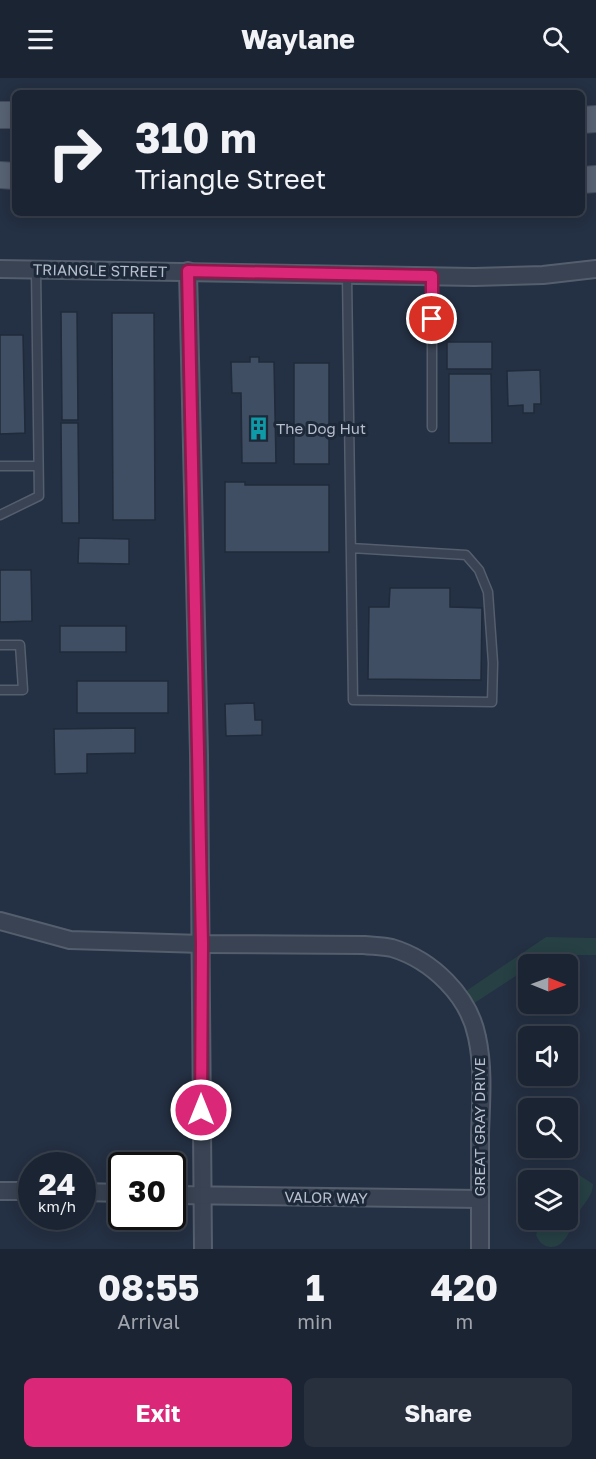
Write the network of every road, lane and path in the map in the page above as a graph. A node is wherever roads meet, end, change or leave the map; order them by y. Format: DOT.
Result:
graph roads {
  1 [pos="596,269"];
  2 [pos="0,270"];
  3 [pos="36,270"];
  4 [pos="188,271"];
  5 [pos="347,275"];
  6 [pos="432,276"];
  7 [pos="432,427"];
  8 [pos="0,466"];
  9 [pos="38,466"];
  10 [pos="0,515"];
  11 [pos="351,548"];
  12 [pos="0,645"];
  13 [pos="0,690"];
  14 [pos="0,921"];
  15 [pos="202,944"];
  16 [pos="0,1191"];
  17 [pos="18,1191"];
  18 [pos="186,1195"];
  19 [pos="201,1196"];
  20 [pos="480,1199"];
  21 [pos="203,1249"];
  22 [pos="480,1249"];
  1 -- 6 [label="street, TRIANGLE STREET"];
  2 -- 3 [label="street, TRIANGLE STREET"];
  3 -- 4 [label="street, TRIANGLE STREET"];
  3 -- 9 [label="lane"];
  4 -- 5 [label="street, TRIANGLE STREET"];
  4 -- 15 [label="street"];
  5 -- 6 [label="street, TRIANGLE STREET"];
  5 -- 11 [label="lane"];
  6 -- 7 [label="lane"];
  8 -- 9 [label="lane"];
  9 -- 10 [label="lane"];
  11 -- 11 [label="lane"];
  12 -- 13 [label="lane"];
  14 -- 15 [label="street, GREAT GRAY DRIVE"];
  15 -- 19 [label="street"];
  15 -- 20 [label="street, GREAT GRAY DRIVE"];
  16 -- 17 [label="street"];
  18 -- 19 [label="street, VALOR WAY"];
  19 -- 20 [label="street, VALOR WAY"];
  19 -- 21 [label="street"];
  20 -- 22 [label="street, GREAT GRAY DRIVE"];
}
